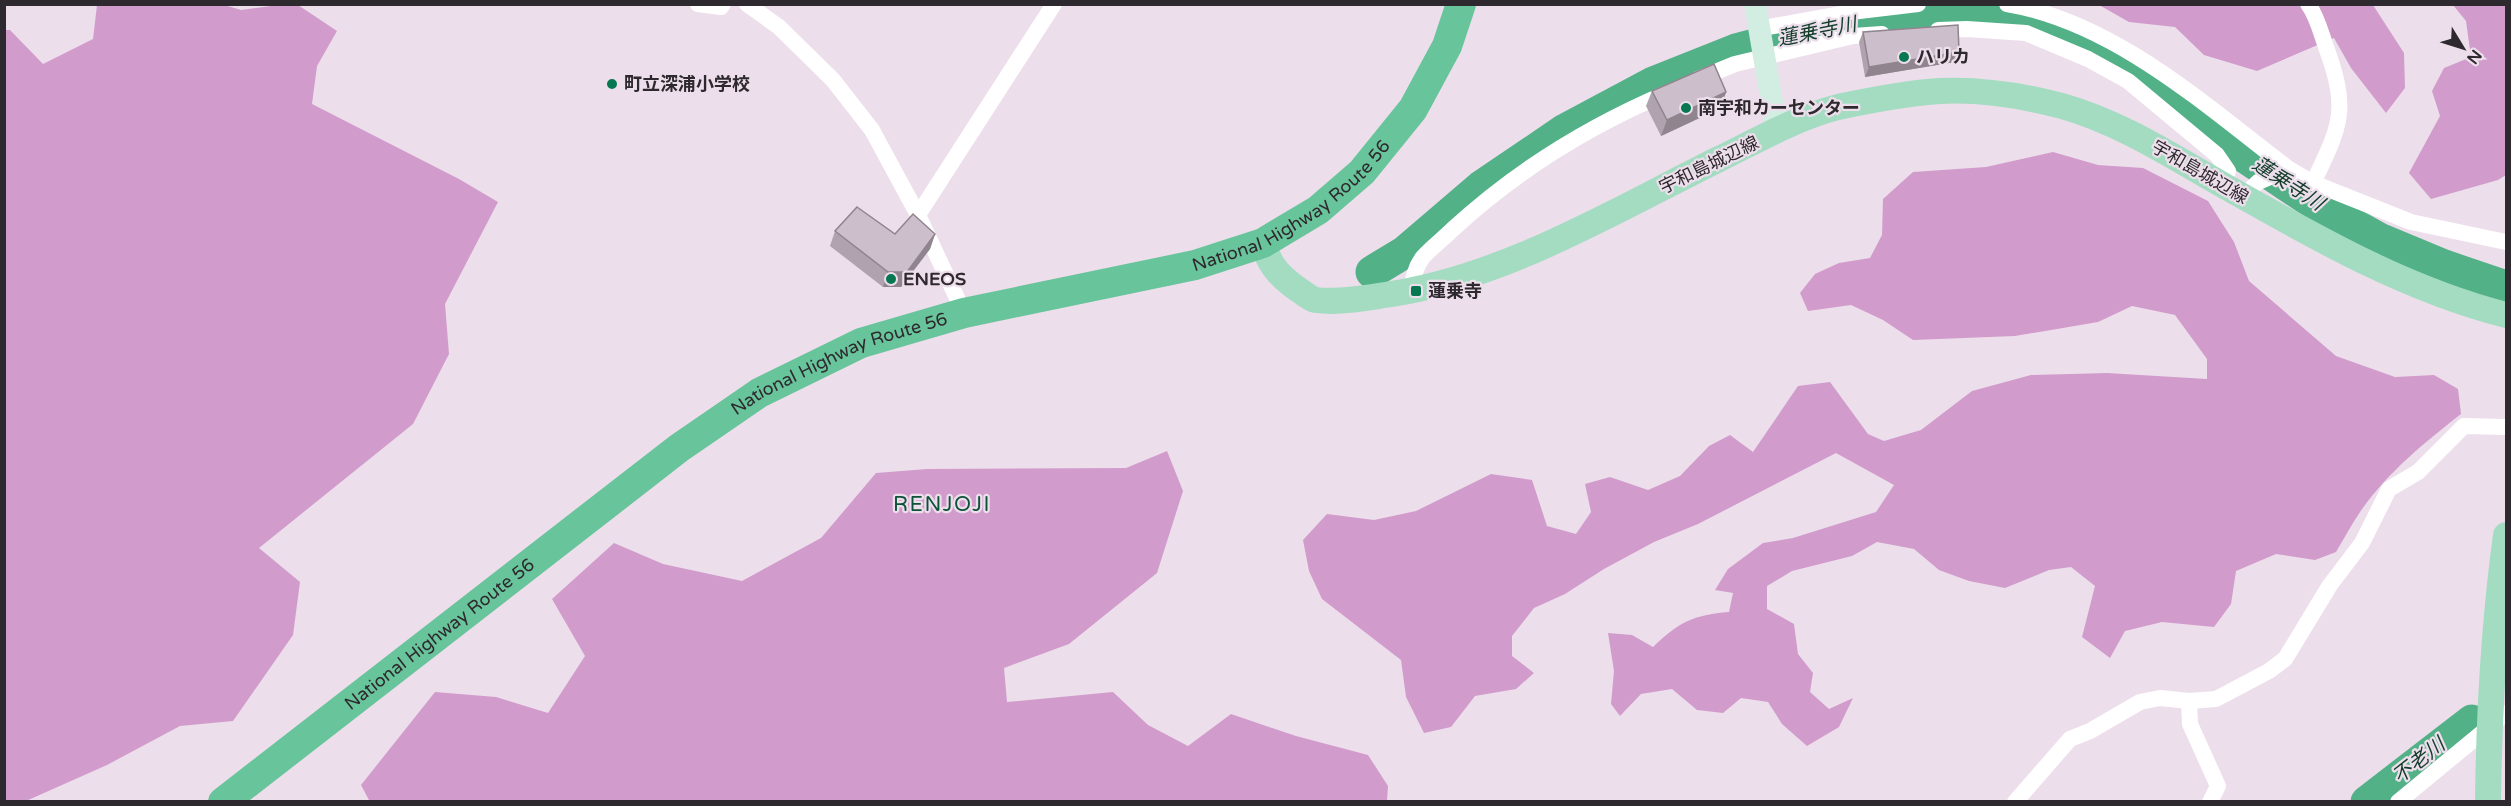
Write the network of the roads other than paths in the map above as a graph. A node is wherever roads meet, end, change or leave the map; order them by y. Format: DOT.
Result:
graph roads {
  1 [pos="698,4"];
  2 [pos="723,4"];
  3 [pos="747,4"];
  4 [pos="1054,4"];
  5 [pos="1461,4"];
  6 [pos="1755,4"];
  7 [pos="1918,4"];
  8 [pos="2007,4"];
  9 [pos="2308,4"];
  10 [pos="1758,29"];
  11 [pos="1922,32"];
  12 [pos="1899,33"];
  13 [pos="1763,58"];
  14 [pos="1778,131"];
  15 [pos="2289,169"];
  16 [pos="2313,183"];
  17 [pos="2233,191"];
  18 [pos="918,215"];
  19 [pos="1263,243"];
  20 [pos="2506,243"];
  21 [pos="1411,291"];
  22 [pos="964,313"];
  23 [pos="2506,315"];
  24 [pos="2506,427"];
  25 [pos="2506,535"];
  26 [pos="2189,700"];
  27 [pos="2498,720"];
  28 [pos="223,801"];
  29 [pos="2014,801"];
  30 [pos="2210,801"];
  31 [pos="2398,801"];
  32 [pos="2488,801"];
  1 -- 2 [label="street"];
  3 -- 18 [label="street"];
  4 -- 18 [label="street"];
  5 -- 19 [label="highway, National Highway Route 56"];
  6 -- 10 [label="street"];
  7 -- 10 [label="street"];
  8 -- 15 [label="street"];
  9 -- 16 [label="street"];
  10 -- 13 [label="street"];
  11 -- 17 [label="street"];
  12 -- 13 [label="street"];
  13 -- 14 [label="street"];
  13 -- 21 [label="street"];
  14 -- 17 [label="main road, 宇和島城辺線"];
  14 -- 21 [label="main road, 宇和島城辺線"];
  15 -- 16 [label="street"];
  15 -- 17 [label="street"];
  16 -- 20 [label="street"];
  17 -- 23 [label="main road, 宇和島城辺線"];
  18 -- 22 [label="street"];
  19 -- 21 [label="main road, 宇和島城辺線"];
  19 -- 22 [label="highway, National Highway Route 56"];
  22 -- 28 [label="highway, National Highway Route 56"];
  24 -- 26 [label="street"];
  25 -- 27 [label="main road"];
  26 -- 29 [label="street"];
  26 -- 30 [label="street"];
  27 -- 31 [label="street"];
  27 -- 32 [label="main road"];
}
